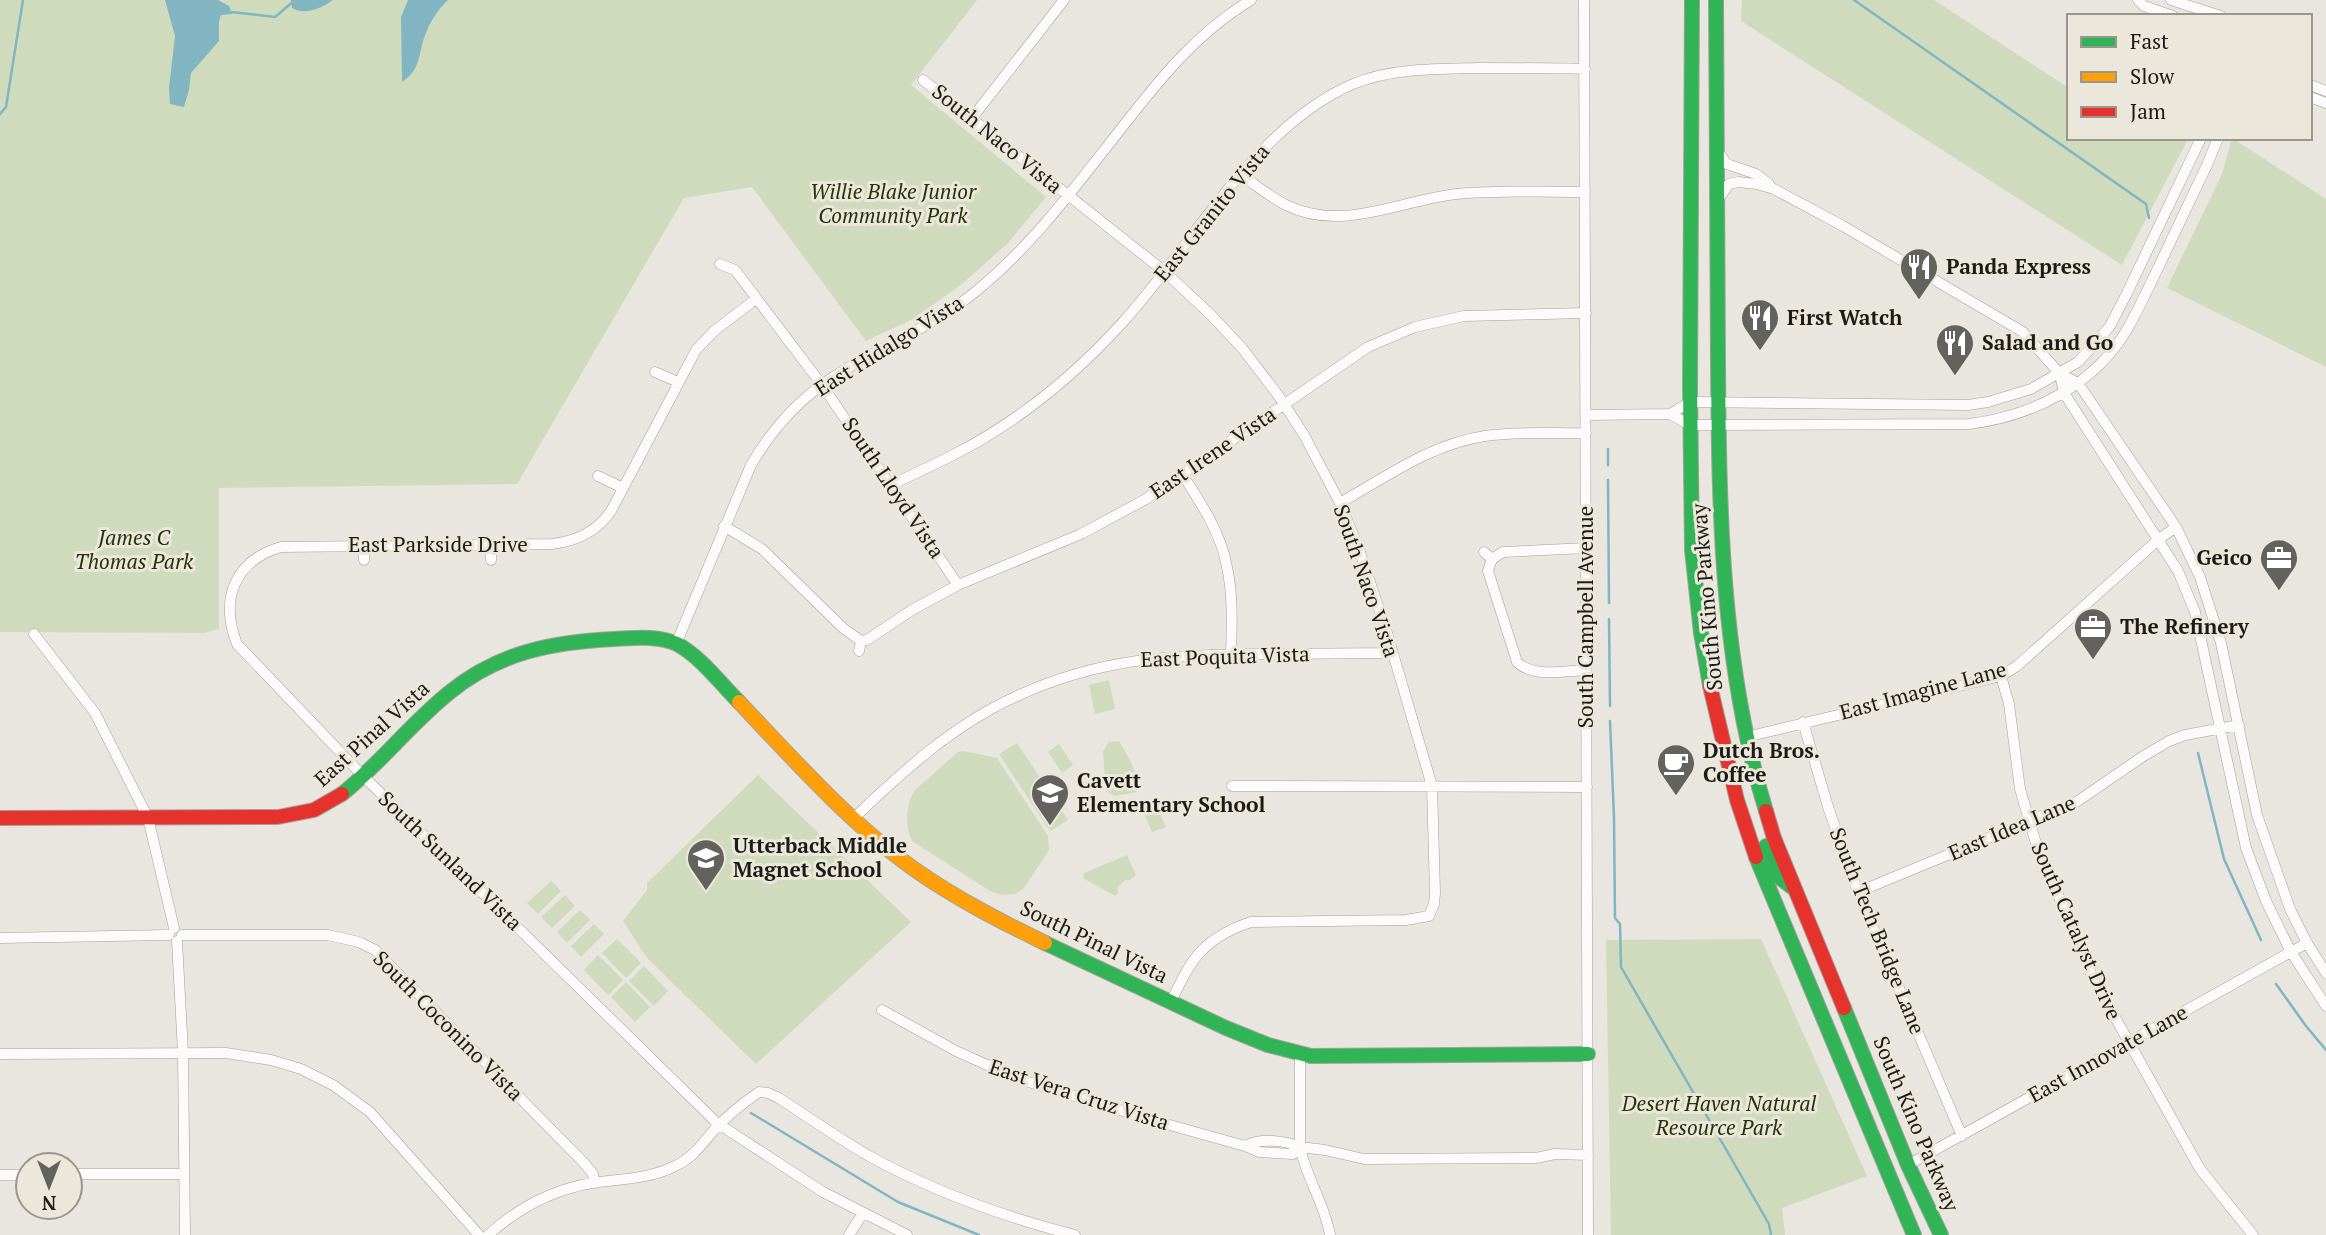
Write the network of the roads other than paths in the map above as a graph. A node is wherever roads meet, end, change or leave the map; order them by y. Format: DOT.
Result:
graph roads {
  1 [pos="1064,0"];
  2 [pos="1251,0"];
  3 [pos="1584,0"];
  4 [pos="1692,0"];
  5 [pos="1716,0"];
  6 [pos="2138,0"];
  7 [pos="2171,0"];
  8 [pos="2167,14"];
  9 [pos="2215,14"];
  10 [pos="1692,38"];
  11 [pos="1717,38"];
  12 [pos="1585,69"];
  13 [pos="923,80"];
  14 [pos="972,118"];
  15 [pos="2200,140"];
  16 [pos="2217,140"];
  17 [pos="1717,150"];
  18 [pos="1241,175"];
  19 [pos="1774,189"];
  20 [pos="1585,192"];
  21 [pos="1068,195"];
  22 [pos="1717,202"];
  23 [pos="720,264"];
  24 [pos="1165,272"];
  25 [pos="756,299"];
  26 [pos="1586,313"];
  27 [pos="655,372"];
  28 [pos="2060,374"];
  29 [pos="678,383"];
  30 [pos="2078,383"];
  31 [pos="822,385"];
  32 [pos="2064,393"];
  33 [pos="1690,402"];
  34 [pos="1717,403"];
  35 [pos="1284,405"];
  36 [pos="1670,414"];
  37 [pos="1586,415"];
  38 [pos="1690,425"];
  39 [pos="1718,425"];
  40 [pos="1586,433"];
  41 [pos="1182,474"];
  42 [pos="598,475"];
  43 [pos="891,485"];
  44 [pos="622,488"];
  45 [pos="1340,503"];
  46 [pos="724,526"];
  47 [pos="2176,527"];
  48 [pos="2159,539"];
  49 [pos="491,545"];
  50 [pos="364,546"];
  51 [pos="1586,548"];
  52 [pos="364,560"];
  53 [pos="491,560"];
  54 [pos="238,578"];
  55 [pos="958,585"];
  56 [pos="34,634"];
  57 [pos="676,644"];
  58 [pos="1393,653"];
  59 [pos="1231,654"];
  60 [pos="1585,670"];
  61 [pos="2001,676"];
  62 [pos="1803,722"];
  63 [pos="2239,725"];
  64 [pos="2221,728"];
  65 [pos="1746,737"];
  66 [pos="363,775"];
  67 [pos="1232,786"];
  68 [pos="1432,786"];
  69 [pos="1587,787"];
  70 [pos="1738,804"];
  71 [pos="0,818"];
  72 [pos="148,818"];
  73 [pos="853,818"];
  74 [pos="2030,821"];
  75 [pos="1794,888"];
  76 [pos="1858,892"];
  77 [pos="176,935"];
  78 [pos="0,938"];
  79 [pos="2307,943"];
  80 [pos="2291,952"];
  81 [pos="2326,973"];
  82 [pos="1171,1002"];
  83 [pos="2326,1006"];
  84 [pos="882,1010"];
  85 [pos="2128,1044"];
  86 [pos="183,1052"];
  87 [pos="0,1054"];
  88 [pos="1300,1054"];
  89 [pos="1588,1054"];
  90 [pos="718,1124"];
  91 [pos="1962,1136"];
  92 [pos="1300,1147"];
  93 [pos="1588,1154"];
  94 [pos="1908,1165"];
  95 [pos="84,1174"];
  96 [pos="184,1174"];
  97 [pos="594,1183"];
  98 [pos="863,1213"];
  99 [pos="185,1235"];
  100 [pos="480,1235"];
  101 [pos="488,1235"];
  102 [pos="849,1235"];
  103 [pos="907,1235"];
  104 [pos="1075,1235"];
  105 [pos="1331,1235"];
  106 [pos="1588,1235"];
  107 [pos="1914,1235"];
  108 [pos="1941,1235"];
  109 [pos="2253,1235"];
  1 -- 14 [label="street"];
  2 -- 21 [label="street, East Hidalgo Vista"];
  3 -- 12 [label="street, South Campbell Avenue"];
  4 -- 10 [label="main road, South Kino Parkway"];
  5 -- 11 [label="main road, South Kino Parkway"];
  6 -- 8 [label="street"];
  7 -- 9 [label="street"];
  10 -- 11 [label="main road"];
  10 -- 33 [label="main road, South Kino Parkway"];
  11 -- 17 [label="main road, South Kino Parkway"];
  12 -- 18 [label="street, East Granito Vista"];
  12 -- 20 [label="street, South Campbell Avenue"];
  13 -- 14 [label="street, South Naco Vista"];
  14 -- 21 [label="street, South Naco Vista"];
  15 -- 28 [label="street"];
  16 -- 30 [label="street"];
  17 -- 19 [label="street"];
  17 -- 22 [label="main road, South Kino Parkway"];
  18 -- 20 [label="street"];
  18 -- 24 [label="street, East Granito Vista"];
  19 -- 22 [label="street"];
  19 -- 28 [label="street"];
  20 -- 26 [label="street, South Campbell Avenue"];
  21 -- 24 [label="street, South Naco Vista"];
  21 -- 31 [label="street, East Hidalgo Vista"];
  22 -- 34 [label="main road, South Kino Parkway"];
  23 -- 25 [label="street, South Lloyd Vista"];
  24 -- 35 [label="street, South Naco Vista"];
  24 -- 43 [label="street, East Granito Vista"];
  25 -- 29 [label="street, East Parkside Drive"];
  25 -- 31 [label="street, South Lloyd Vista"];
  26 -- 35 [label="street, East Irene Vista"];
  26 -- 37 [label="street, South Campbell Avenue"];
  27 -- 29 [label="street"];
  28 -- 30 [label="street"];
  28 -- 32 [label="street"];
  28 -- 34 [label="street"];
  29 -- 44 [label="street, East Parkside Drive"];
  30 -- 32 [label="street"];
  30 -- 47 [label="street"];
  31 -- 43 [label="street, South Lloyd Vista"];
  31 -- 46 [label="street, East Hidalgo Vista"];
  32 -- 39 [label="street"];
  32 -- 48 [label="street"];
  33 -- 34 [label="street"];
  33 -- 36 [label="street"];
  33 -- 38 [label="main road, South Kino Parkway"];
  34 -- 39 [label="main road, South Kino Parkway"];
  35 -- 41 [label="street, East Irene Vista"];
  35 -- 45 [label="street, South Naco Vista"];
  36 -- 37 [label="street"];
  36 -- 38 [label="street"];
  37 -- 40 [label="street, South Campbell Avenue"];
  38 -- 39 [label="street"];
  38 -- 70 [label="main road, South Kino Parkway"];
  39 -- 65 [label="main road, South Kino Parkway"];
  40 -- 45 [label="street"];
  40 -- 51 [label="street, South Campbell Avenue"];
  41 -- 55 [label="street, East Irene Vista"];
  41 -- 59 [label="street"];
  42 -- 44 [label="street"];
  43 -- 55 [label="street, South Lloyd Vista"];
  44 -- 49 [label="street, East Parkside Drive"];
  45 -- 58 [label="street, South Naco Vista"];
  46 -- 55 [label="street, East Irene Vista"];
  46 -- 57 [label="street, East Hidalgo Vista"];
  47 -- 48 [label="street, East Imagine Lane"];
  47 -- 63 [label="street"];
  48 -- 61 [label="street, East Imagine Lane"];
  48 -- 64 [label="street"];
  49 -- 50 [label="street, East Parkside Drive"];
  49 -- 53 [label="street"];
  50 -- 52 [label="street"];
  50 -- 54 [label="street, East Parkside Drive"];
  51 -- 60 [label="street, South Campbell Avenue"];
  51 -- 60 [label="street"];
  54 -- 66 [label="street, South Sunland Vista"];
  56 -- 72 [label="street"];
  57 -- 66 [label="main road, East Pinal Vista"];
  57 -- 73 [label="main road, South Pinal Vista"];
  58 -- 59 [label="street, East Poquita Vista"];
  58 -- 68 [label="street, South Naco Vista"];
  59 -- 73 [label="street, East Poquita Vista"];
  60 -- 69 [label="street, South Campbell Avenue"];
  61 -- 62 [label="street, East Imagine Lane"];
  61 -- 74 [label="street, South Catalyst Drive"];
  62 -- 65 [label="street, East Imagine Lane"];
  62 -- 76 [label="street, South Tech Bridge Lane"];
  63 -- 64 [label="street, East Idea Lane"];
  63 -- 79 [label="street"];
  64 -- 74 [label="street, East Idea Lane"];
  64 -- 80 [label="street"];
  65 -- 75 [label="main road, South Kino Parkway"];
  66 -- 72 [label="main road, East Pinal Vista"];
  66 -- 90 [label="street, South Sunland Vista"];
  67 -- 68 [label="street"];
  68 -- 69 [label="street"];
  68 -- 82 [label="street, South Naco Vista"];
  69 -- 89 [label="street, South Campbell Avenue"];
  70 -- 75 [label="main road"];
  70 -- 107 [label="main road, South Kino Parkway"];
  71 -- 72 [label="main road, East Pinal Vista"];
  72 -- 77 [label="street"];
  73 -- 82 [label="main road, South Pinal Vista"];
  74 -- 76 [label="street, East Idea Lane"];
  74 -- 85 [label="street, South Catalyst Drive"];
  75 -- 94 [label="main road, South Kino Parkway"];
  76 -- 91 [label="street, South Tech Bridge Lane"];
  77 -- 78 [label="street, South Coconino Vista"];
  77 -- 86 [label="street"];
  77 -- 97 [label="street, South Coconino Vista"];
  79 -- 80 [label="street, East Innovate Lane"];
  79 -- 81 [label="street"];
  80 -- 83 [label="street"];
  80 -- 85 [label="street, East Innovate Lane"];
  82 -- 88 [label="main road, South Pinal Vista"];
  84 -- 92 [label="street, East Vera Cruz Vista"];
  85 -- 91 [label="street, East Innovate Lane"];
  85 -- 109 [label="street, South Catalyst Drive"];
  86 -- 87 [label="street"];
  86 -- 96 [label="street"];
  86 -- 100 [label="street"];
  88 -- 89 [label="main road, South Pinal Vista"];
  88 -- 92 [label="street"];
  89 -- 93 [label="street, South Campbell Avenue"];
  90 -- 97 [label="street"];
  90 -- 98 [label="street, South Sunland Vista"];
  90 -- 104 [label="street"];
  91 -- 94 [label="street, East Innovate Lane"];
  92 -- 93 [label="street, East Vera Cruz Vista"];
  92 -- 105 [label="street"];
  93 -- 106 [label="street, South Campbell Avenue"];
  94 -- 108 [label="main road, South Kino Parkway"];
  95 -- 96 [label="street"];
  96 -- 99 [label="street"];
  97 -- 101 [label="street"];
  98 -- 102 [label="street"];
  98 -- 103 [label="street, South Sunland Vista"];
}
